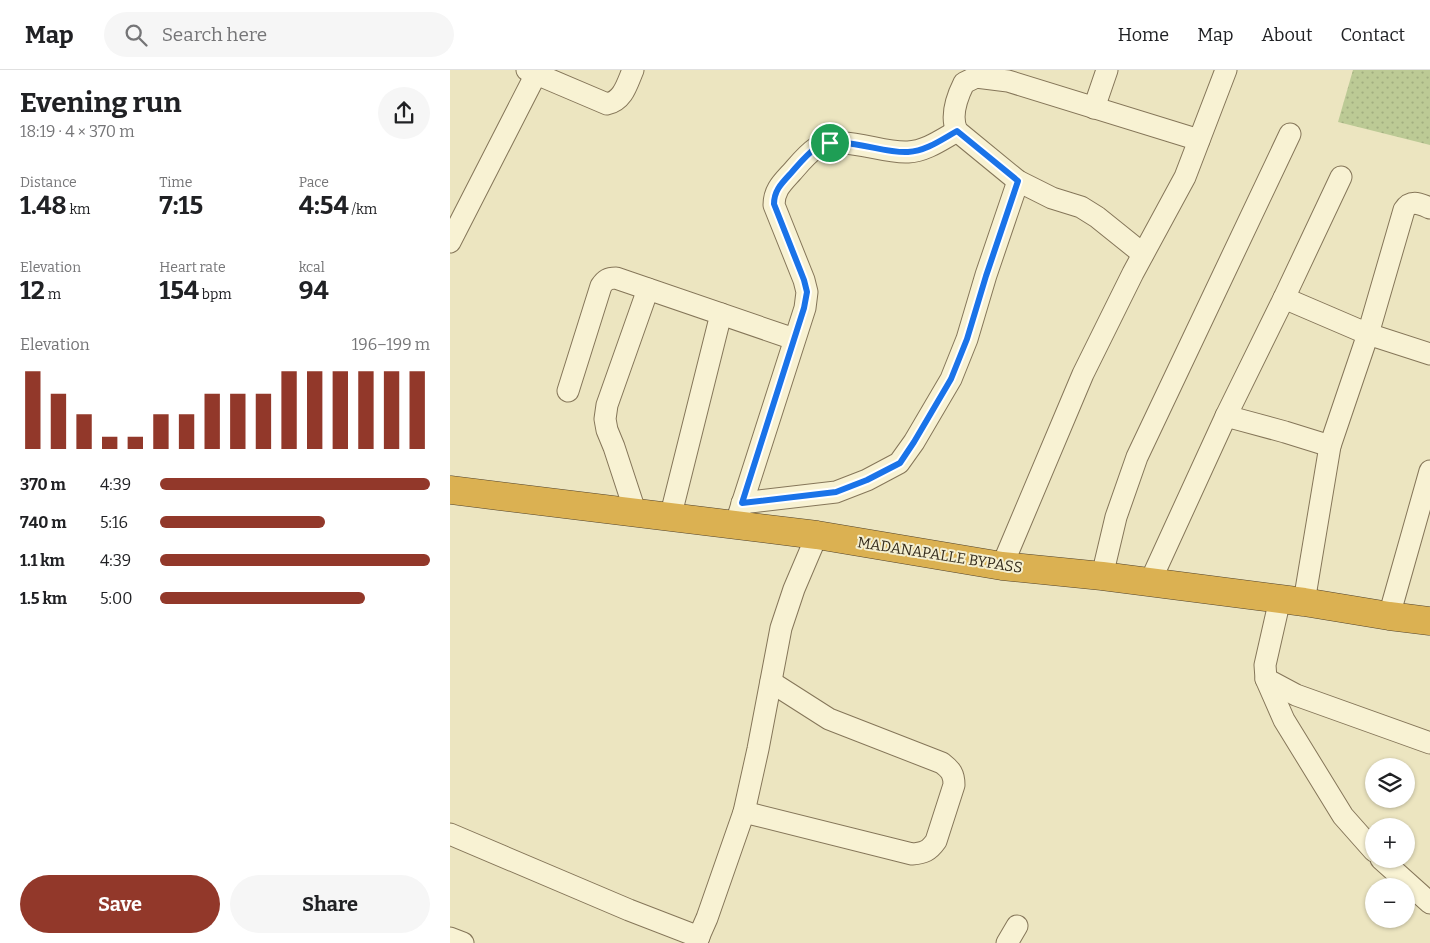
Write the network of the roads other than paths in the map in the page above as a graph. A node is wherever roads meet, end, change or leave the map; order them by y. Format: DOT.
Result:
graph roads {
  1 [pos="633,70"];
  2 [pos="1107,70"];
  3 [pos="1226,70"];
  4 [pos="534,71"];
  5 [pos="1094,108"];
  6 [pos="957,131"];
  7 [pos="1290,134"];
  8 [pos="1199,140"];
  9 [pos="1341,177"];
  10 [pos="1018,181"];
  11 [pos="1430,208"];
  12 [pos="450,242"];
  13 [pos="1144,254"];
  14 [pos="648,288"];
  15 [pos="1284,298"];
  16 [pos="721,314"];
  17 [pos="1368,334"];
  18 [pos="794,339"];
  19 [pos="1430,354"];
  20 [pos="568,391"];
  21 [pos="1226,416"];
  22 [pos="1330,446"];
  23 [pos="1430,471"];
  24 [pos="450,490"];
  25 [pos="636,514"];
  26 [pos="738,514"];
  27 [pos="670,518"];
  28 [pos="817,535"];
  29 [pos="1002,566"];
  30 [pos="1102,576"];
  31 [pos="1150,582"];
  32 [pos="1292,600"];
  33 [pos="1389,616"];
  34 [pos="1430,621"];
  35 [pos="1266,679"];
  36 [pos="771,682"];
  37 [pos="1430,743"];
  38 [pos="744,812"];
  39 [pos="450,834"];
  40 [pos="1365,841"];
  41 [pos="1392,868"];
  42 [pos="1426,895"];
  43 [pos="450,938"];
  44 [pos="697,940"];
  45 [pos="463,943"];
  1 -- 4 [label="street"];
  2 -- 5 [label="street"];
  3 -- 8 [label="street"];
  4 -- 12 [label="street"];
  5 -- 6 [label="street"];
  5 -- 8 [label="street"];
  6 -- 10 [label="street"];
  6 -- 18 [label="street"];
  7 -- 30 [label="street"];
  8 -- 13 [label="street"];
  9 -- 15 [label="street"];
  10 -- 13 [label="street"];
  10 -- 26 [label="street"];
  11 -- 17 [label="street"];
  13 -- 29 [label="street"];
  14 -- 16 [label="street"];
  14 -- 20 [label="street"];
  14 -- 25 [label="street"];
  15 -- 17 [label="street"];
  15 -- 21 [label="street"];
  16 -- 18 [label="street"];
  16 -- 27 [label="street"];
  17 -- 19 [label="street"];
  17 -- 22 [label="street"];
  18 -- 26 [label="street"];
  21 -- 22 [label="street"];
  21 -- 31 [label="street"];
  22 -- 32 [label="street"];
  23 -- 33 [label="street"];
  24 -- 25 [label="highway, MADANAPALLE BYPASS"];
  25 -- 27 [label="highway, MADANAPALLE BYPASS"];
  26 -- 27 [label="highway, MADANAPALLE BYPASS"];
  26 -- 28 [label="highway, MADANAPALLE BYPASS"];
  28 -- 29 [label="highway, MADANAPALLE BYPASS"];
  28 -- 36 [label="street"];
  29 -- 30 [label="highway, MADANAPALLE BYPASS"];
  30 -- 31 [label="highway, MADANAPALLE BYPASS"];
  31 -- 32 [label="highway, MADANAPALLE BYPASS"];
  32 -- 33 [label="highway, MADANAPALLE BYPASS"];
  32 -- 35 [label="street"];
  33 -- 34 [label="highway, MADANAPALLE BYPASS"];
  35 -- 37 [label="street"];
  35 -- 40 [label="street"];
  36 -- 38 [label="street"];
  36 -- 38 [label="street"];
  38 -- 44 [label="street"];
  39 -- 44 [label="street"];
  41 -- 42 [label="street"];
  43 -- 45 [label="street"];
}
